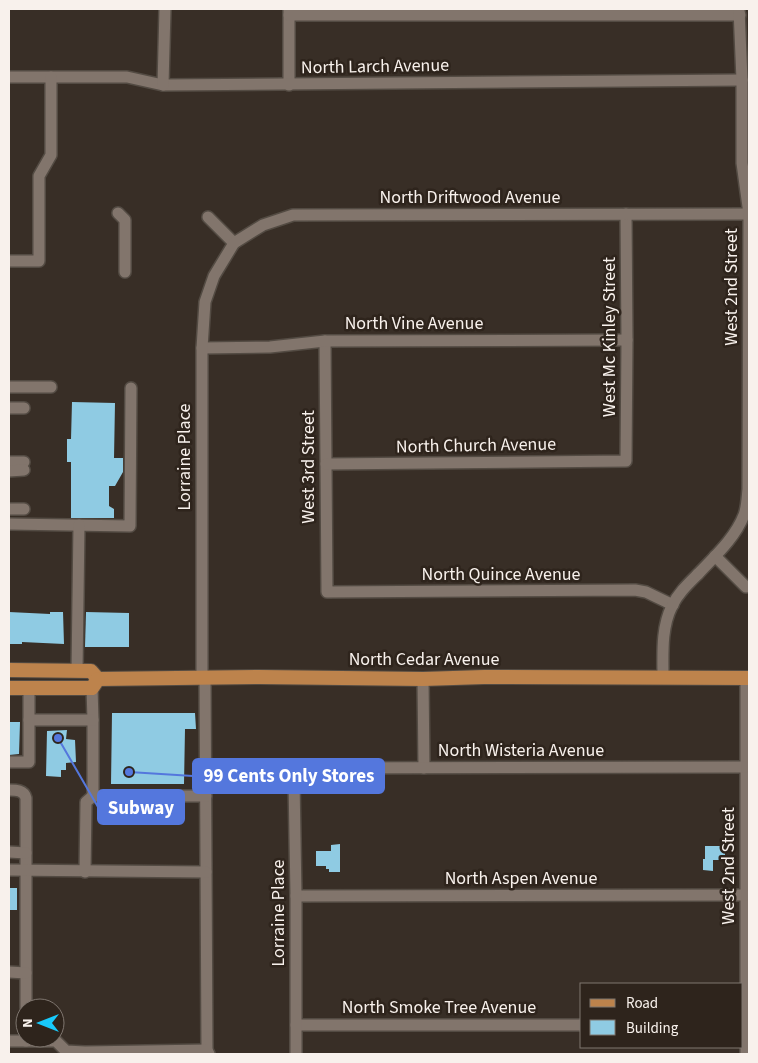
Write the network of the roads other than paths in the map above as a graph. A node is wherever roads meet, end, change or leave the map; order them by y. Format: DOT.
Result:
graph roads {
  1 [pos="165,9"];
  2 [pos="289,12"];
  3 [pos="740,12"];
  4 [pos="745,28"];
  5 [pos="51,76"];
  6 [pos="9,77"];
  7 [pos="742,80"];
  8 [pos="289,84"];
  9 [pos="163,85"];
  10 [pos="118,213"];
  11 [pos="626,214"];
  12 [pos="749,214"];
  13 [pos="208,217"];
  14 [pos="234,243"];
  15 [pos="9,262"];
  16 [pos="125,272"];
  17 [pos="627,340"];
  18 [pos="325,341"];
  19 [pos="202,348"];
  20 [pos="9,387"];
  21 [pos="51,387"];
  22 [pos="131,388"];
  23 [pos="9,408"];
  24 [pos="24,408"];
  25 [pos="626,461"];
  26 [pos="9,462"];
  27 [pos="326,464"];
  28 [pos="9,471"];
  29 [pos="9,509"];
  30 [pos="24,509"];
  31 [pos="9,524"];
  32 [pos="79,525"];
  33 [pos="714,556"];
  34 [pos="746,587"];
  35 [pos="327,592"];
  36 [pos="673,605"];
  37 [pos="9,670"];
  38 [pos="77,671"];
  39 [pos="204,677"];
  40 [pos="423,678"];
  41 [pos="663,678"];
  42 [pos="747,678"];
  43 [pos="95,684"];
  44 [pos="9,688"];
  45 [pos="29,688"];
  46 [pos="29,720"];
  47 [pos="93,720"];
  48 [pos="9,762"];
  49 [pos="745,767"];
  50 [pos="424,768"];
  51 [pos="297,771"];
  52 [pos="9,790"];
  53 [pos="93,796"];
  54 [pos="206,796"];
  55 [pos="9,852"];
  56 [pos="26,852"];
  57 [pos="9,870"];
  58 [pos="26,871"];
  59 [pos="86,872"];
  60 [pos="206,872"];
  61 [pos="296,896"];
  62 [pos="746,896"];
  63 [pos="9,972"];
  64 [pos="26,973"];
  65 [pos="26,998"];
  66 [pos="296,1025"];
  67 [pos="580,1025"];
  68 [pos="744,1025"];
  69 [pos="63,1048"];
  70 [pos="208,1052"];
  71 [pos="296,1054"];
  72 [pos="746,1054"];
  1 -- 9 [label="street"];
  2 -- 3 [label="street"];
  2 -- 8 [label="street"];
  3 -- 4 [label="street, West 2nd Street"];
  4 -- 7 [label="street, West 2nd Street"];
  5 -- 6 [label="street, North Larch Avenue"];
  5 -- 9 [label="street, North Larch Avenue"];
  5 -- 15 [label="street"];
  7 -- 8 [label="street, North Larch Avenue"];
  7 -- 12 [label="street, West 2nd Street"];
  8 -- 9 [label="street, North Larch Avenue"];
  10 -- 16 [label="street"];
  11 -- 12 [label="street, North Driftwood Avenue"];
  11 -- 14 [label="street, North Driftwood Avenue"];
  11 -- 17 [label="street, West Mc Kinley Street"];
  12 -- 33 [label="street, West 2nd Street"];
  13 -- 14 [label="street"];
  14 -- 19 [label="street, Lorraine Place"];
  17 -- 18 [label="street, North Vine Avenue"];
  17 -- 25 [label="street, West Mc Kinley Street"];
  18 -- 19 [label="street, North Vine Avenue"];
  18 -- 27 [label="street, West 3rd Street"];
  19 -- 39 [label="street, Lorraine Place"];
  20 -- 21 [label="street"];
  22 -- 32 [label="street"];
  23 -- 24 [label="street"];
  25 -- 27 [label="street, North Church Avenue"];
  26 -- 28 [label="street"];
  27 -- 35 [label="street, West 3rd Street"];
  29 -- 30 [label="street"];
  31 -- 32 [label="street"];
  32 -- 38 [label="street"];
  33 -- 34 [label="street"];
  33 -- 36 [label="street, West 2nd Street"];
  35 -- 36 [label="street, North Quince Avenue"];
  36 -- 41 [label="street, West 2nd Street"];
  37 -- 38 [label="main road, North Cedar Avenue"];
  38 -- 43 [label="main road, North Cedar Avenue"];
  39 -- 40 [label="main road, North Cedar Avenue"];
  39 -- 43 [label="main road, North Cedar Avenue"];
  39 -- 54 [label="street, Lorraine Place"];
  40 -- 41 [label="main road, North Cedar Avenue"];
  40 -- 50 [label="street"];
  41 -- 42 [label="main road, North Cedar Avenue"];
  42 -- 49 [label="street, West 2nd Street"];
  43 -- 45 [label="main road, North Cedar Avenue"];
  43 -- 47 [label="street"];
  44 -- 45 [label="main road, North Cedar Avenue"];
  45 -- 46 [label="street"];
  46 -- 47 [label="street"];
  46 -- 48 [label="street"];
  47 -- 53 [label="street"];
  49 -- 50 [label="street, North Wisteria Avenue"];
  49 -- 62 [label="street, West 2nd Street"];
  50 -- 51 [label="street, North Wisteria Avenue"];
  51 -- 61 [label="street, Lorraine Place"];
  52 -- 56 [label="street"];
  53 -- 54 [label="street"];
  53 -- 59 [label="street"];
  54 -- 60 [label="street, Lorraine Place"];
  55 -- 56 [label="street"];
  56 -- 58 [label="street"];
  57 -- 58 [label="street"];
  58 -- 59 [label="street"];
  58 -- 64 [label="street"];
  59 -- 60 [label="street"];
  60 -- 70 [label="street, Lorraine Place"];
  61 -- 62 [label="street, North Aspen Avenue"];
  61 -- 66 [label="street, Lorraine Place"];
  62 -- 68 [label="street, West 2nd Street"];
  63 -- 64 [label="street"];
  64 -- 65 [label="street"];
  66 -- 67 [label="street, North Smoke Tree Avenue"];
  66 -- 71 [label="street, Lorraine Place"];
  68 -- 72 [label="street, West 2nd Street"];
  69 -- 70 [label="street"];
}
